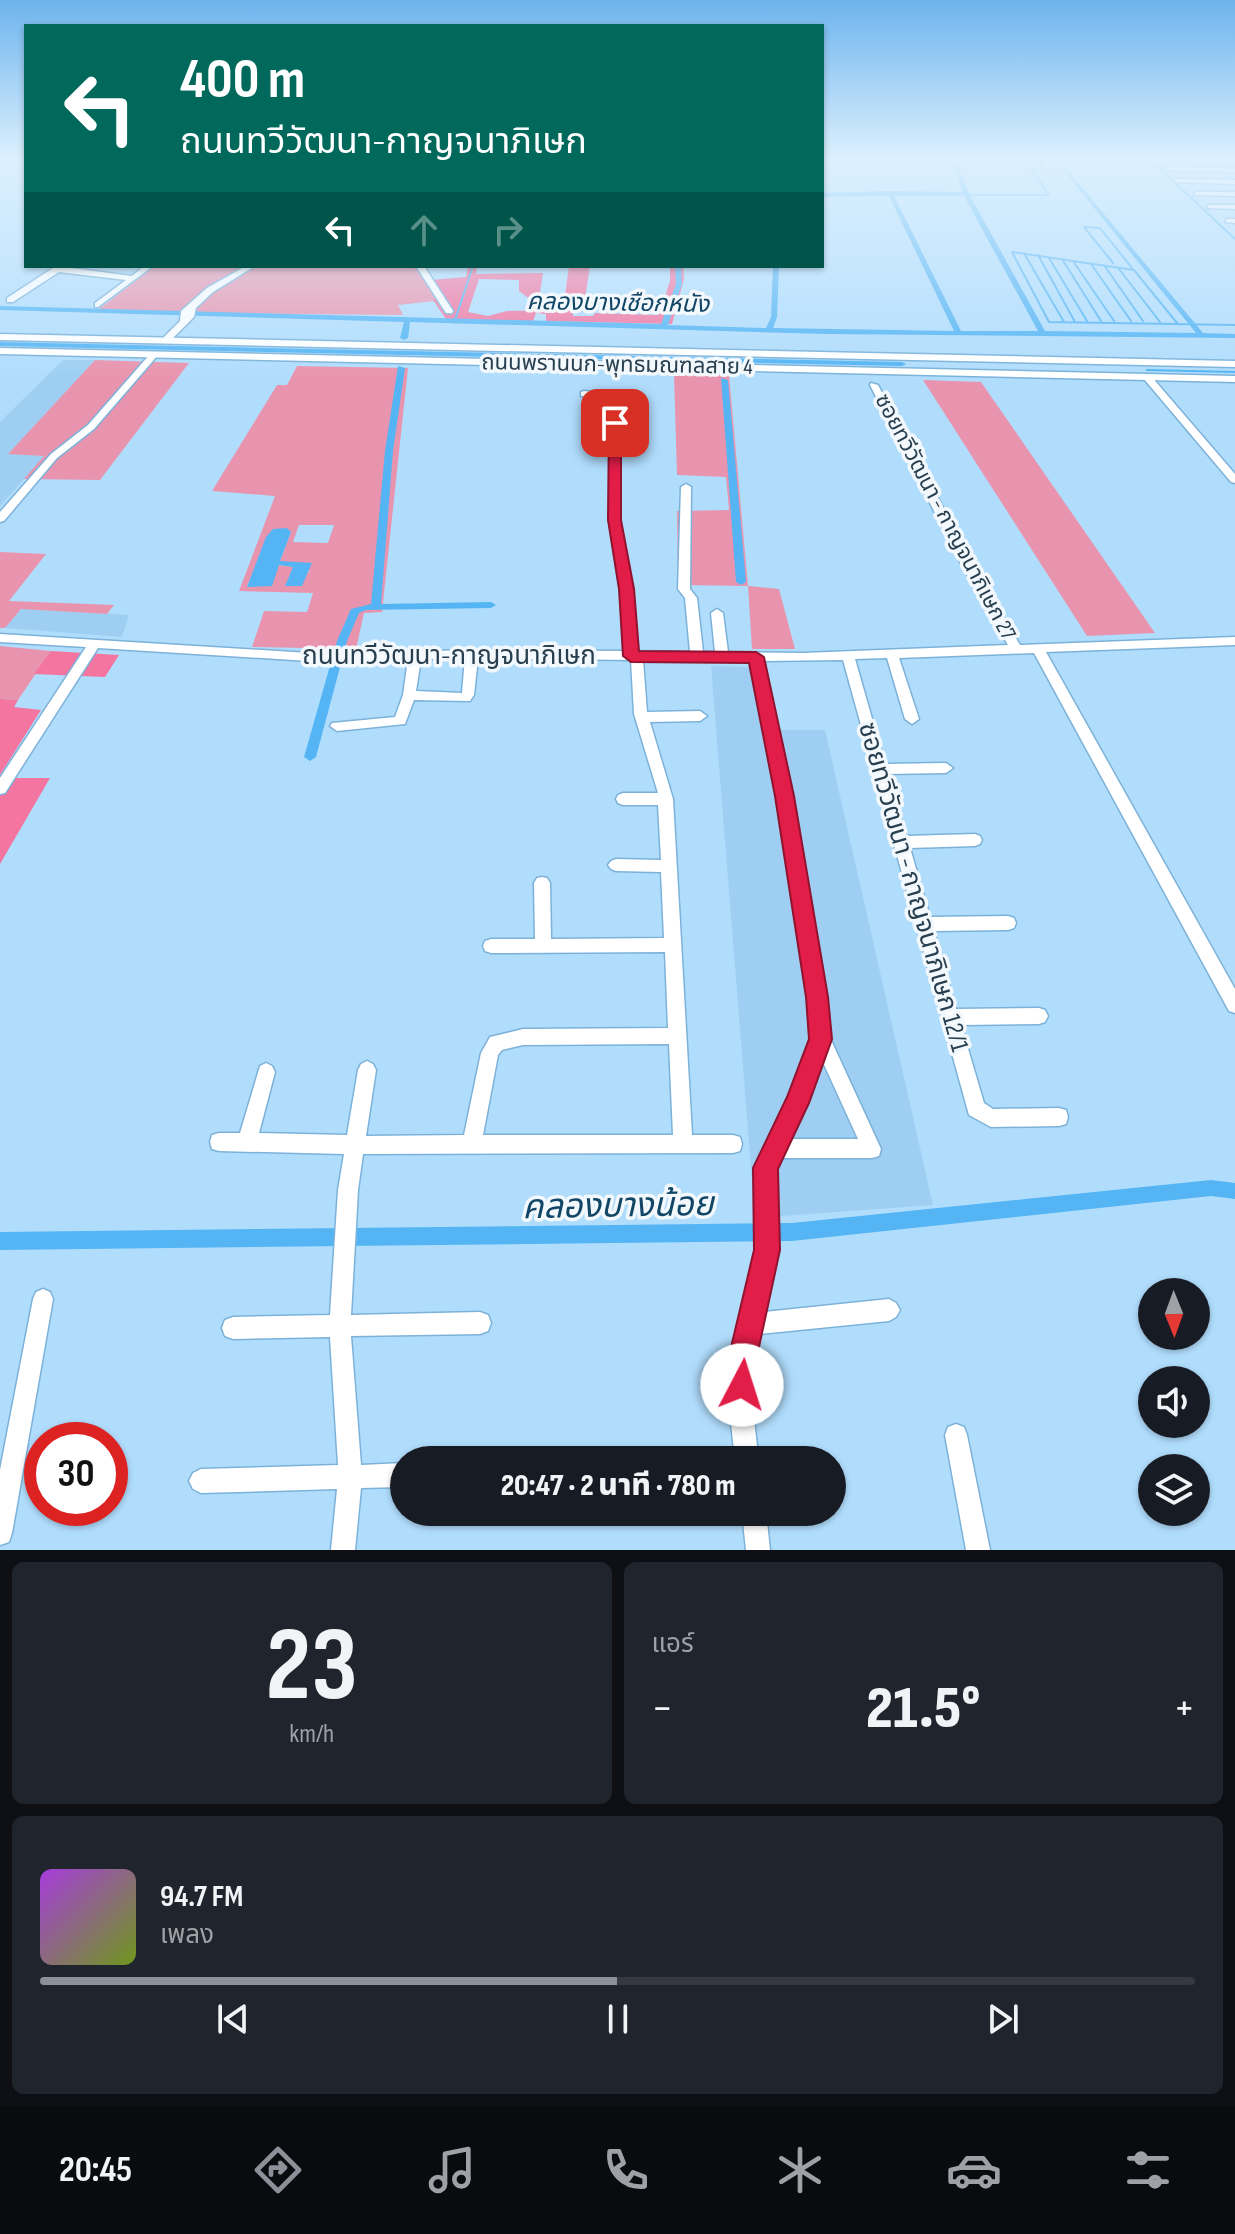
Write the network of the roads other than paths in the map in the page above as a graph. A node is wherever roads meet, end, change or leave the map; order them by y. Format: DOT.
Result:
graph roads {
  1 [pos="59,268"];
  2 [pos="146,268"];
  3 [pos="248,268"];
  4 [pos="421,268"];
  5 [pos="132,278"];
  6 [pos="10,300"];
  7 [pos="98,305"];
  8 [pos="449,311"];
  9 [pos="0,337"];
  10 [pos="166,340"];
  11 [pos="0,351"];
  12 [pos="154,355"];
  13 [pos="1021,359"];
  14 [pos="1235,364"];
  15 [pos="1029,374"];
  16 [pos="1147,377"];
  17 [pos="1235,379"];
  18 [pos="874,385"];
  19 [pos="584,394"];
  20 [pos="1235,480"];
  21 [pos="686,487"];
  22 [pos="0,519"];
  23 [pos="717,613"];
  24 [pos="0,638"];
  25 [pos="1235,641"];
  26 [pos="94,645"];
  27 [pos="1037,647"];
  28 [pos="1016,649"];
  29 [pos="892,654"];
  30 [pos="415,655"];
  31 [pos="472,655"];
  32 [pos="634,656"];
  33 [pos="848,656"];
  34 [pos="697,657"];
  35 [pos="722,657"];
  36 [pos="756,657"];
  37 [pos="409,695"];
  38 [pos="700,716"];
  39 [pos="642,717"];
  40 [pos="912,719"];
  41 [pos="337,726"];
  42 [pos="946,768"];
  43 [pos="880,769"];
  44 [pos="0,789"];
  45 [pos="623,799"];
  46 [pos="666,799"];
  47 [pos="975,840"];
  48 [pos="900,842"];
  49 [pos="616,865"];
  50 [pos="670,866"];
  51 [pos="542,883"];
  52 [pos="1008,923"];
  53 [pos="923,924"];
  54 [pos="674,945"];
  55 [pos="491,946"];
  56 [pos="543,946"];
  57 [pos="1235,1005"];
  58 [pos="1039,1016"];
  59 [pos="950,1017"];
  60 [pos="678,1036"];
  61 [pos="821,1039"];
  62 [pos="367,1070"];
  63 [pos="266,1072"];
  64 [pos="1059,1117"];
  65 [pos="219,1142"];
  66 [pos="247,1143"];
  67 [pos="472,1143"];
  68 [pos="683,1144"];
  69 [pos="733,1144"];
  70 [pos="354,1145"];
  71 [pos="775,1148"];
  72 [pos="43,1299"];
  73 [pos="889,1310"];
  74 [pos="480,1323"];
  75 [pos="751,1324"];
  76 [pos="340,1325"];
  77 [pos="233,1328"];
  78 [pos="956,1435"];
  79 [pos="745,1446"];
  80 [pos="390,1476"];
  81 [pos="350,1477"];
  82 [pos="201,1481"];
  83 [pos="755,1526"];
  84 [pos="0,1533"];
  85 [pos="343,1550"];
  86 [pos="758,1550"];
  87 [pos="978,1550"];
  1 -- 5 [label="street"];
  1 -- 6 [label="street"];
  2 -- 5 [label="street"];
  3 -- 10 [label="street"];
  4 -- 8 [label="street"];
  5 -- 7 [label="street"];
  9 -- 10 [label="main road, ถนนพรานนก-พุทธมณฑลสาย 4"];
  10 -- 13 [label="main road, ถนนพรานนก-พุทธมณฑลสาย 4"];
  11 -- 12 [label="main road, ถนนพรานนก-พุทธมณฑลสาย 4"];
  12 -- 15 [label="main road, ถนนพรานนก-พุทธมณฑลสาย 4"];
  12 -- 22 [label="street"];
  13 -- 14 [label="main road, ถนนพรานนก-พุทธมณฑลสาย 4"];
  13 -- 15 [label="main road"];
  15 -- 16 [label="main road, ถนนพรานนก-พุทธมณฑลสาย 4"];
  16 -- 17 [label="main road, ถนนพรานนก-พุทธมณฑลสาย 4"];
  16 -- 20 [label="street"];
  18 -- 28 [label="street, ซอยทวีวัฒนา - กาญจนาภิเษก 27"];
  19 -- 32 [label="street"];
  21 -- 34 [label="street"];
  23 -- 35 [label="street"];
  24 -- 26 [label="street, ถนนทวีวัฒนา-กาญจนาภิเษก"];
  25 -- 27 [label="street, ถนนทวีวัฒนา-กาญจนาภิเษก"];
  26 -- 30 [label="street, ถนนทวีวัฒนา-กาญจนาภิเษก"];
  26 -- 44 [label="street"];
  27 -- 28 [label="street, ถนนทวีวัฒนา-กาญจนาภิเษก"];
  27 -- 57 [label="street"];
  28 -- 29 [label="street, ถนนทวีวัฒนา-กาญจนาภิเษก"];
  29 -- 33 [label="street, ถนนทวีวัฒนา-กาญจนาภิเษก"];
  29 -- 40 [label="street"];
  30 -- 31 [label="street, ถนนทวีวัฒนา-กาญจนาภิเษก"];
  30 -- 37 [label="street"];
  31 -- 32 [label="street, ถนนทวีวัฒนา-กาญจนาภิเษก"];
  31 -- 37 [label="street"];
  32 -- 34 [label="street, ถนนทวีวัฒนา-กาญจนาภิเษก"];
  32 -- 39 [label="street"];
  33 -- 36 [label="street, ถนนทวีวัฒนา-กาญจนาภิเษก"];
  33 -- 43 [label="street, ซอยทวีวัฒนา - กาญจนาภิเษก 12/1"];
  34 -- 35 [label="street, ถนนทวีวัฒนา-กาญจนาภิเษก"];
  35 -- 36 [label="street, ถนนทวีวัฒนา-กาญจนาภิเษก"];
  36 -- 61 [label="street"];
  37 -- 41 [label="street"];
  38 -- 39 [label="street"];
  39 -- 46 [label="street"];
  42 -- 43 [label="street"];
  43 -- 48 [label="street, ซอยทวีวัฒนา - กาญจนาภิเษก 12/1"];
  45 -- 46 [label="street"];
  46 -- 50 [label="street"];
  47 -- 48 [label="street"];
  48 -- 53 [label="street, ซอยทวีวัฒนา - กาญจนาภิเษก 12/1"];
  49 -- 50 [label="street"];
  50 -- 54 [label="street"];
  51 -- 56 [label="street"];
  52 -- 53 [label="street"];
  53 -- 59 [label="street, ซอยทวีวัฒนา - กาญจนาภิเษก 12/1"];
  54 -- 56 [label="street"];
  54 -- 60 [label="street"];
  55 -- 56 [label="street"];
  58 -- 59 [label="street"];
  59 -- 64 [label="street, ซอยทวีวัฒนา - กาญจนาภิเษก 12/1"];
  60 -- 67 [label="street"];
  60 -- 68 [label="street"];
  61 -- 71 [label="street"];
  61 -- 71 [label="street"];
  62 -- 70 [label="street"];
  63 -- 66 [label="street"];
  65 -- 66 [label="street"];
  66 -- 70 [label="street"];
  67 -- 68 [label="street"];
  67 -- 70 [label="street"];
  68 -- 69 [label="street"];
  70 -- 76 [label="street"];
  71 -- 75 [label="street"];
  72 -- 84 [label="street"];
  73 -- 75 [label="street"];
  74 -- 76 [label="street"];
  75 -- 79 [label="street"];
  76 -- 77 [label="street"];
  76 -- 81 [label="street"];
  78 -- 87 [label="street"];
  80 -- 81 [label="street"];
  81 -- 82 [label="street"];
  81 -- 85 [label="street"];
  83 -- 86 [label="street"];
}
